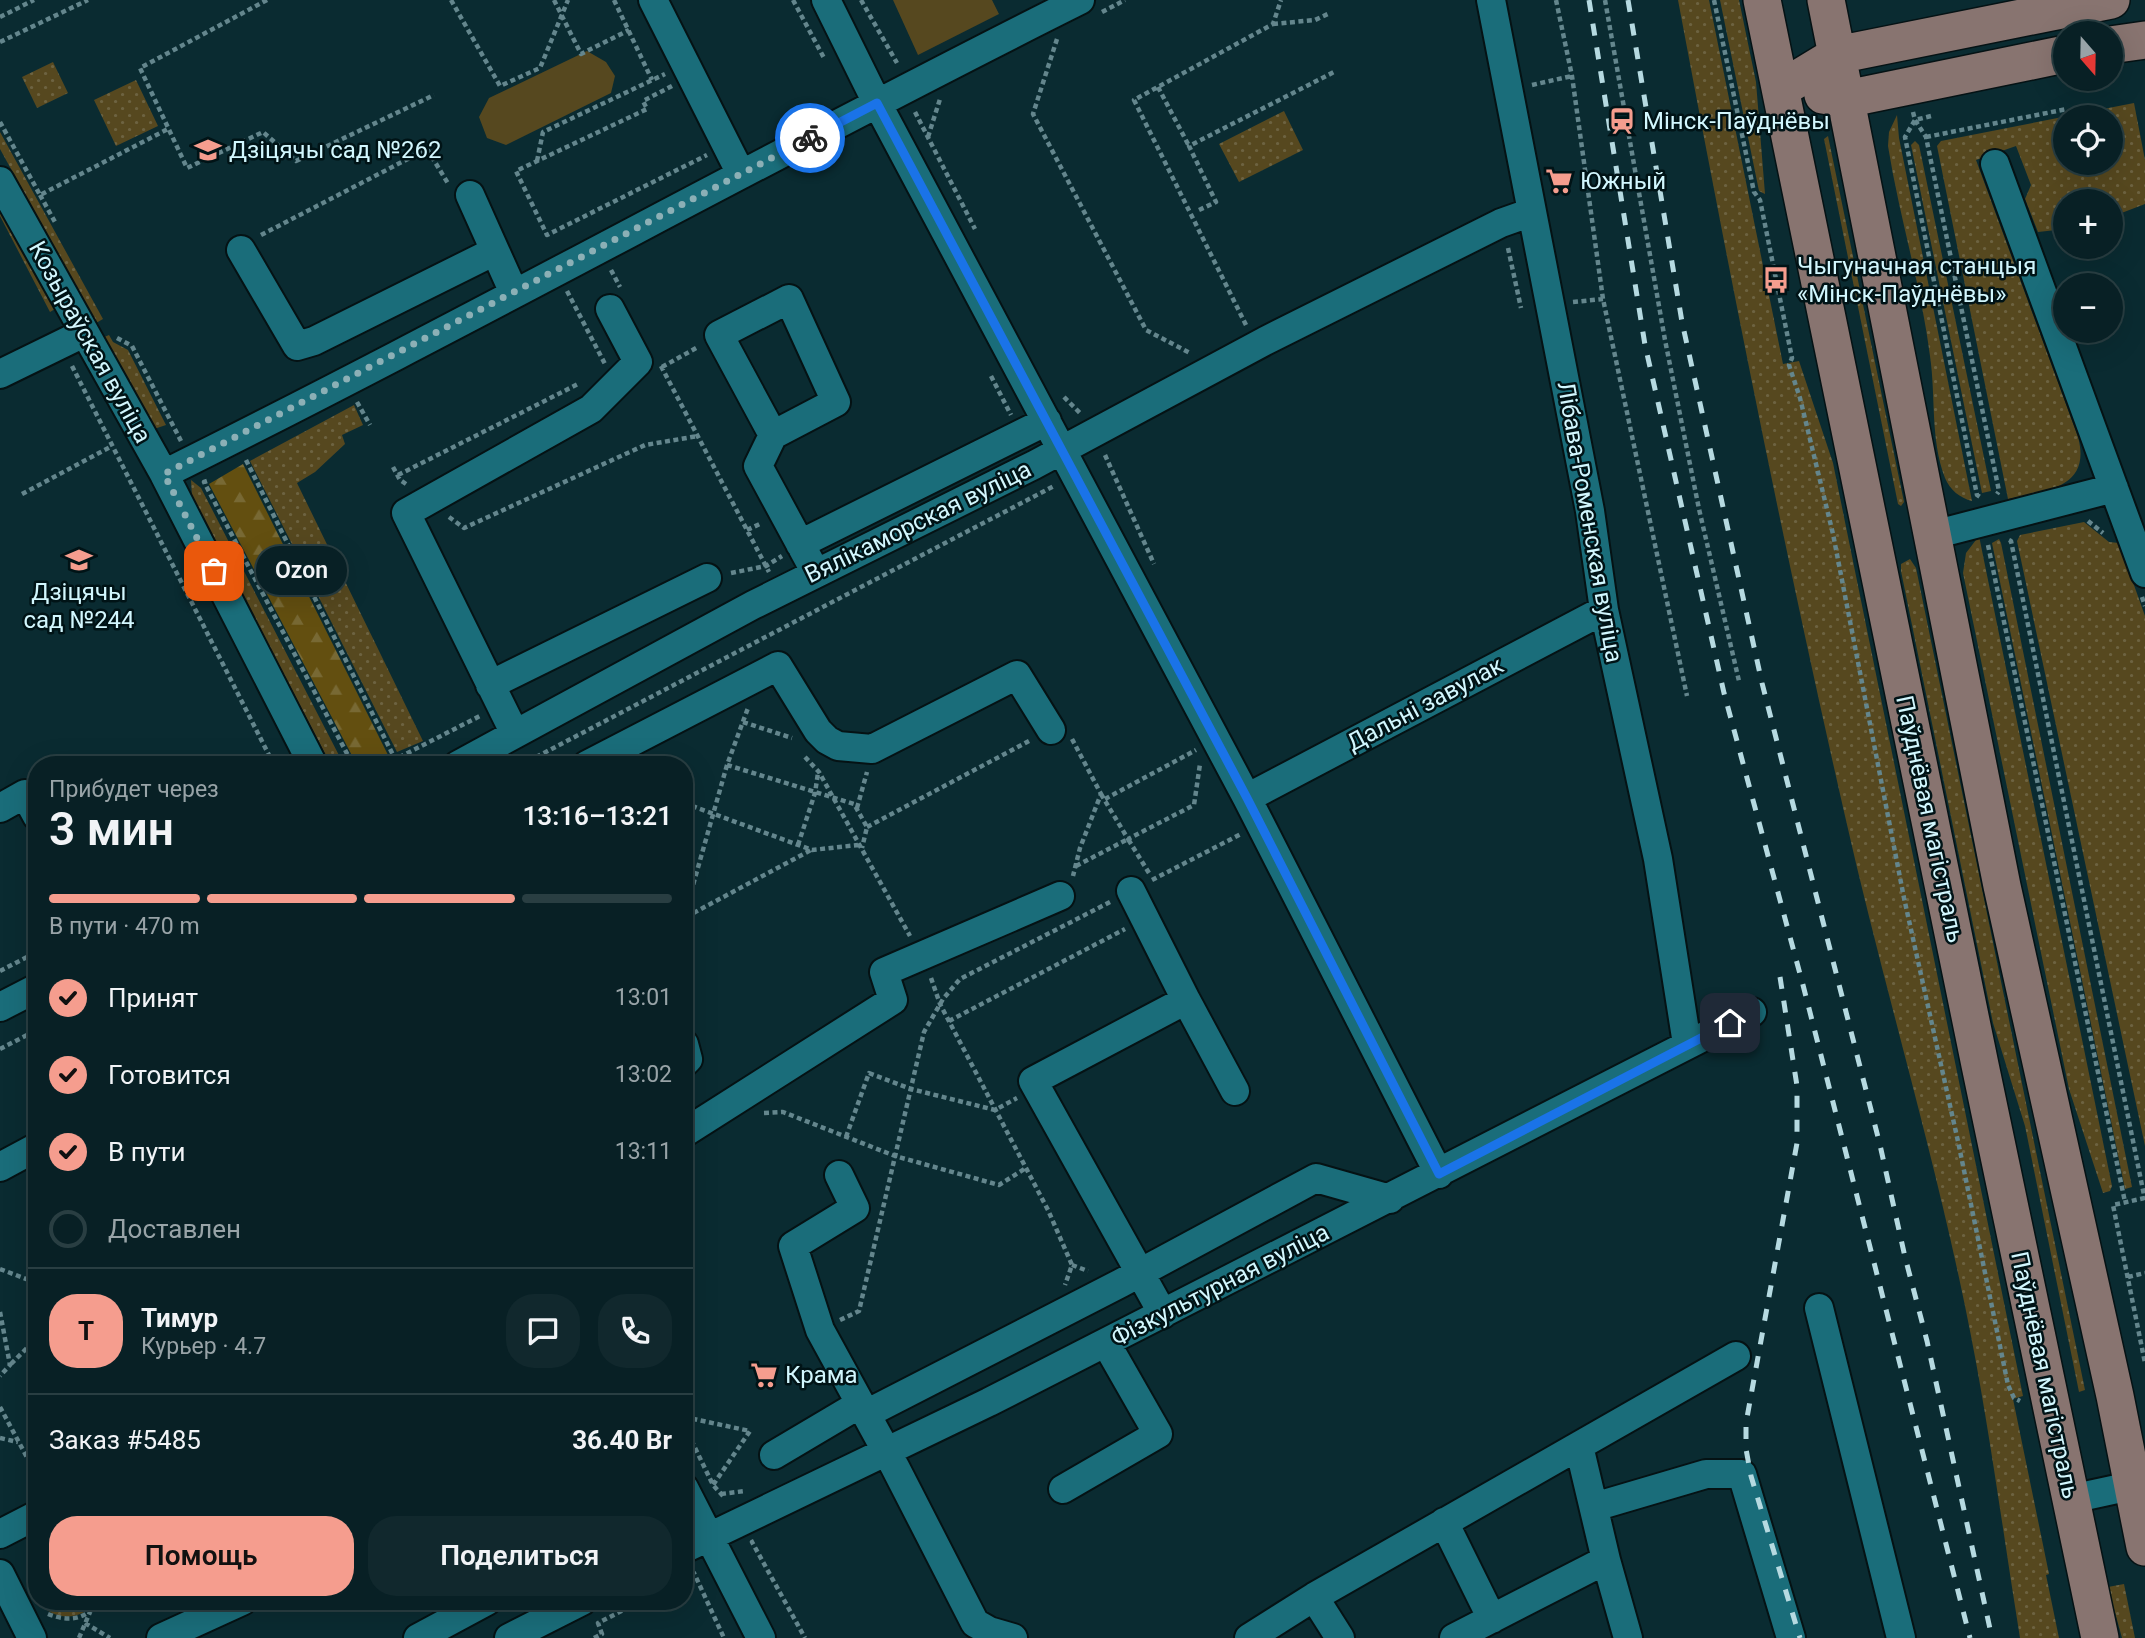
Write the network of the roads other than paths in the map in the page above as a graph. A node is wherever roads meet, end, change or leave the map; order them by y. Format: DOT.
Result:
graph roads {
  1 [pos="653,0"];
  2 [pos="826,0"];
  3 [pos="1080,0"];
  4 [pos="1491,0"];
  5 [pos="1762,0"];
  6 [pos="1826,0"];
  7 [pos="2111,0"];
  8 [pos="2145,40"];
  9 [pos="2123,43"];
  10 [pos="1837,55"];
  11 [pos="2053,56"];
  12 [pos="1781,89"];
  13 [pos="1846,99"];
  14 [pos="877,103"];
  15 [pos="1995,164"];
  16 [pos="741,174"];
  17 [pos="0,181"];
  18 [pos="470,195"];
  19 [pos="1532,212"];
  20 [pos="241,250"];
  21 [pos="495,251"];
  22 [pos="514,293"];
  23 [pos="616,299"];
  24 [pos="73,339"];
  25 [pos="0,374"];
  26 [pos="1047,421"];
  27 [pos="773,435"];
  28 [pos="1062,449"];
  29 [pos="164,474"];
  30 [pos="2114,488"];
  31 [pos="1933,535"];
  32 [pos="800,544"];
  33 [pos="1875,549"];
  34 [pos="816,573"];
  35 [pos="707,578"];
  36 [pos="2143,584"];
  37 [pos="1604,610"];
  38 [pos="495,695"];
  39 [pos="1061,733"];
  40 [pos="515,734"];
  41 [pos="308,756"];
  42 [pos="475,756"];
  43 [pos="604,756"];
  44 [pos="28,800"];
  45 [pos="0,807"];
  46 [pos="1253,810"];
  47 [pos="1142,885"];
  48 [pos="1066,897"];
  49 [pos="28,993"];
  50 [pos="1186,1000"];
  51 [pos="0,1007"];
  52 [pos="1752,1012"];
  53 [pos="1686,1044"];
  54 [pos="1235,1091"];
  55 [pos="693,1127"];
  56 [pos="28,1152"];
  57 [pos="0,1167"];
  58 [pos="1439,1174"];
  59 [pos="839,1175"];
  60 [pos="1390,1199"];
  61 [pos="1139,1272"];
  62 [pos="1819,1308"];
  63 [pos="1163,1314"];
  64 [pos="1106,1343"];
  65 [pos="1736,1356"];
  66 [pos="863,1409"];
  67 [pos="1579,1446"];
  68 [pos="886,1451"];
  69 [pos="774,1455"];
  70 [pos="2139,1484"];
  71 [pos="1063,1489"];
  72 [pos="2071,1499"];
  73 [pos="1594,1507"];
  74 [pos="28,1520"];
  75 [pos="1444,1522"];
  76 [pos="0,1534"];
  77 [pos="696,1543"];
  78 [pos="2145,1547"];
  79 [pos="1606,1560"];
  80 [pos="0,1574"];
  81 [pos="1314,1597"];
  82 [pos="222,1610"];
  83 [pos="470,1610"];
  84 [pos="558,1610"];
  85 [pos="1492,1619"];
  86 [pos="32,1638"];
  87 [pos="161,1638"];
  88 [pos="418,1638"];
  89 [pos="509,1638"];
  90 [pos="761,1638"];
  91 [pos="1013,1638"];
  92 [pos="1249,1638"];
  93 [pos="1340,1638"];
  94 [pos="1454,1638"];
  95 [pos="1628,1638"];
  96 [pos="1791,1638"];
  97 [pos="1901,1638"];
  98 [pos="2100,1638"];
  1 -- 16 [label="street"];
  2 -- 14 [label="street"];
  3 -- 14 [label="street"];
  4 -- 19 [label="street, Лібава-Роменская вуліца"];
  5 -- 12 [label="main road, Паўднёвая магістраль"];
  6 -- 10 [label="main road"];
  7 -- 10 [label="main road"];
  8 -- 9 [label="main road"];
  10 -- 12 [label="main road"];
  10 -- 13 [label="main road"];
  11 -- 13 [label="main road"];
  12 -- 13 [label="main road"];
  12 -- 33 [label="main road, Паўднёвая магістраль"];
  13 -- 31 [label="main road"];
  14 -- 16 [label="street"];
  14 -- 26 [label="street"];
  15 -- 30 [label="street"];
  16 -- 22 [label="street"];
  17 -- 24 [label="street, Козыраўская вуліца"];
  18 -- 21 [label="street"];
  19 -- 28 [label="street, Вялікаморская вуліца"];
  19 -- 37 [label="street, Лібава-Роменская вуліца"];
  20 -- 21 [label="street"];
  21 -- 22 [label="street"];
  22 -- 29 [label="street"];
  23 -- 38 [label="street"];
  24 -- 25 [label="street"];
  24 -- 29 [label="street, Козыраўская вуліца"];
  26 -- 28 [label="street"];
  26 -- 32 [label="street"];
  27 -- 27 [label="street"];
  27 -- 32 [label="street"];
  28 -- 34 [label="street, Вялікаморская вуліца"];
  28 -- 46 [label="street"];
  29 -- 41 [label="street, Козыраўская вуліца"];
  30 -- 31 [label="street"];
  30 -- 36 [label="street"];
  31 -- 33 [label="main road"];
  31 -- 70 [label="main road"];
  32 -- 34 [label="street"];
  33 -- 72 [label="main road, Паўднёвая магістраль"];
  34 -- 40 [label="street, Вялікаморская вуліца"];
  35 -- 38 [label="street"];
  37 -- 46 [label="street, Дальні завулак"];
  37 -- 53 [label="street, Лібава-Роменская вуліца"];
  38 -- 40 [label="street"];
  39 -- 43 [label="street"];
  40 -- 42 [label="street, Вялікаморская вуліца"];
  44 -- 45 [label="street"];
  46 -- 58 [label="street"];
  47 -- 50 [label="street"];
  48 -- 55 [label="street"];
  49 -- 51 [label="street"];
  50 -- 54 [label="street"];
  50 -- 61 [label="street"];
  52 -- 53 [label="street, Фізкультурная вуліца"];
  53 -- 58 [label="street, Фізкультурная вуліца"];
  56 -- 57 [label="street"];
  58 -- 60 [label="street, Фізкультурная вуліца"];
  59 -- 66 [label="street"];
  60 -- 61 [label="street"];
  60 -- 63 [label="street, Фізкультурная вуліца"];
  61 -- 63 [label="street"];
  61 -- 66 [label="street"];
  62 -- 97 [label="street"];
  63 -- 64 [label="street, Фізкультурная вуліца"];
  64 -- 68 [label="street, Фізкультурная вуліца"];
  64 -- 71 [label="street"];
  65 -- 67 [label="street"];
  66 -- 68 [label="street"];
  66 -- 69 [label="street"];
  67 -- 73 [label="street"];
  67 -- 75 [label="street"];
  68 -- 77 [label="street, Фізкультурная вуліца"];
  68 -- 91 [label="street"];
  70 -- 72 [label="street"];
  70 -- 78 [label="main road"];
  72 -- 98 [label="main road, Паўднёвая магістраль"];
  73 -- 79 [label="street"];
  73 -- 96 [label="street"];
  74 -- 76 [label="street"];
  75 -- 81 [label="street"];
  75 -- 85 [label="street"];
  77 -- 90 [label="street"];
  79 -- 85 [label="street"];
  79 -- 95 [label="street"];
  80 -- 86 [label="street"];
  81 -- 92 [label="street"];
  81 -- 93 [label="street"];
  82 -- 87 [label="street"];
  83 -- 88 [label="street"];
  84 -- 89 [label="street"];
  85 -- 94 [label="street"];
}
